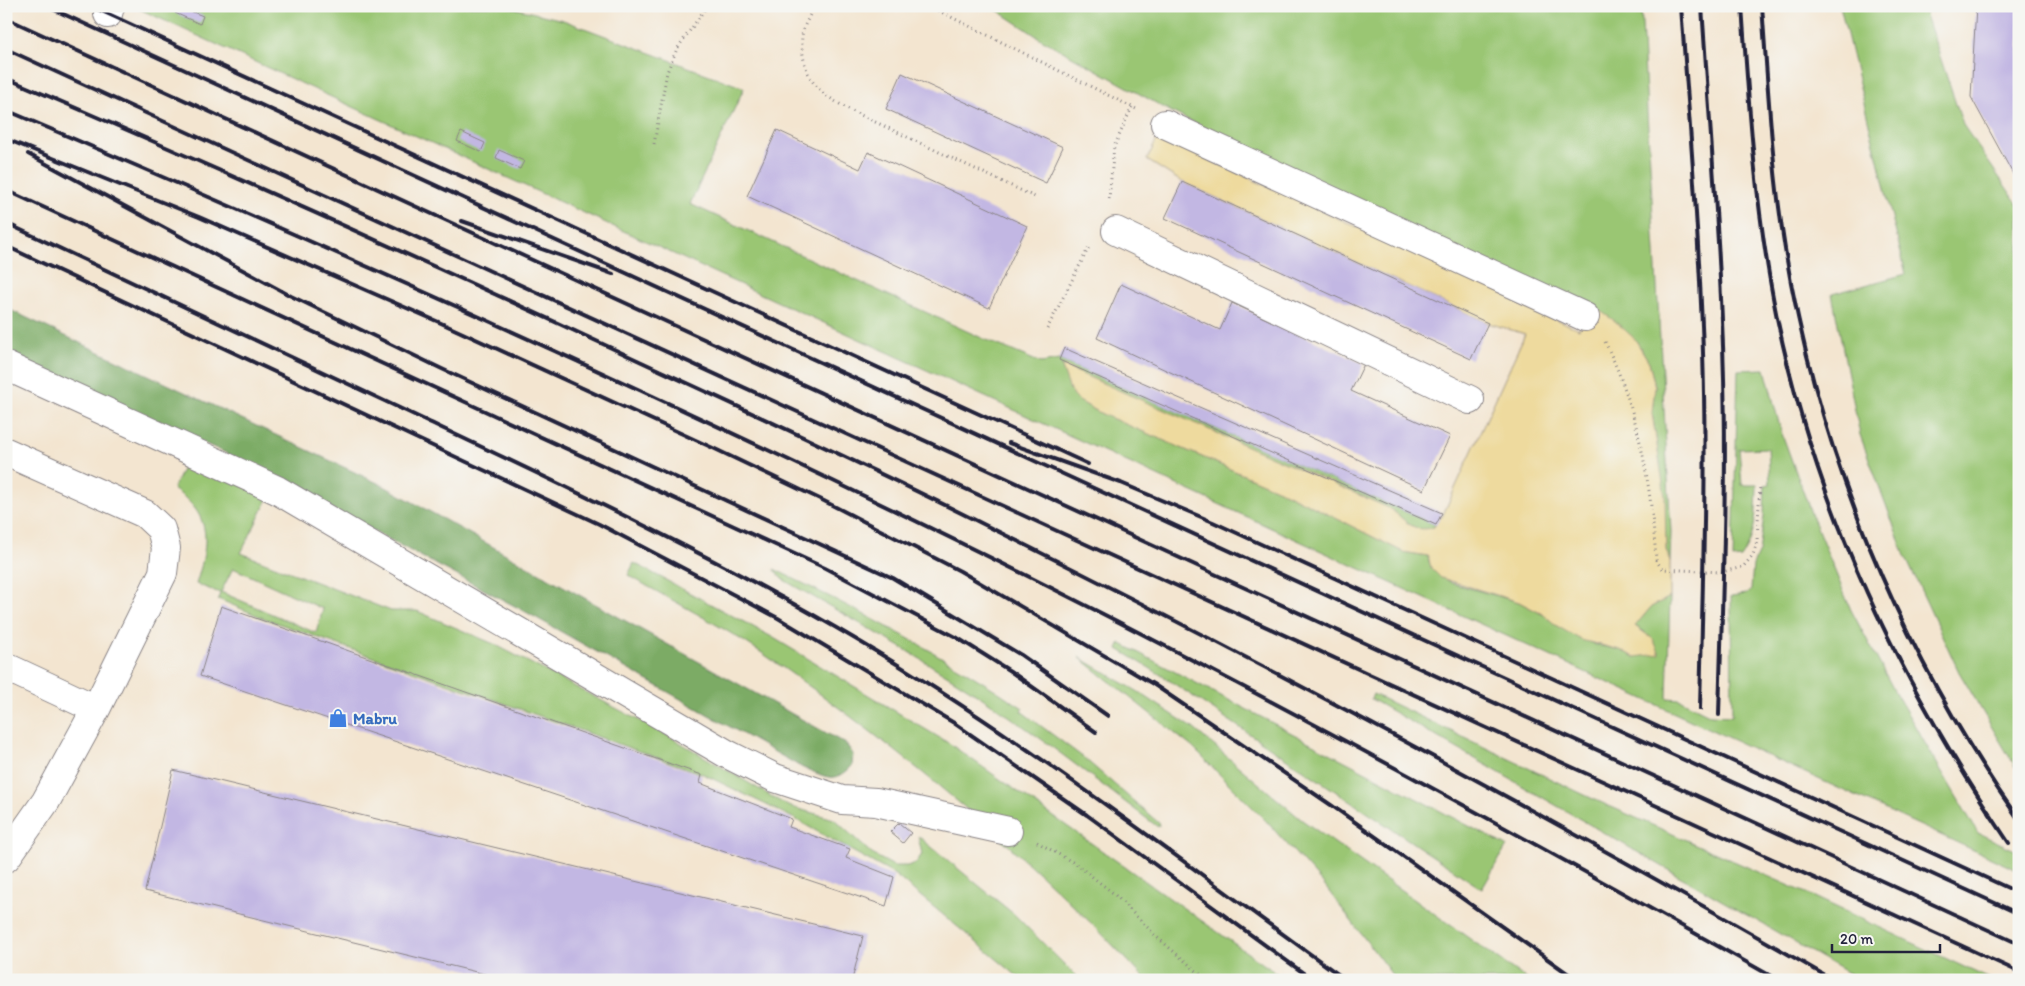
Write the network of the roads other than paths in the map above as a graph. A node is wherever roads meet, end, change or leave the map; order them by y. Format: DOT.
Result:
graph roads {
  1 [pos="1165,124"];
  2 [pos="1108,227"];
  3 [pos="1585,317"];
  4 [pos="6,366"];
  5 [pos="1470,400"];
  6 [pos="6,452"];
  7 [pos="6,667"];
  8 [pos="96,709"];
  9 [pos="1008,831"];
  10 [pos="6,858"];
  1 -- 3 [label="lane"];
  2 -- 5 [label="lane"];
  4 -- 9 [label="lane"];
  6 -- 8 [label="lane"];
  7 -- 8 [label="lane"];
  8 -- 10 [label="lane"];
}
